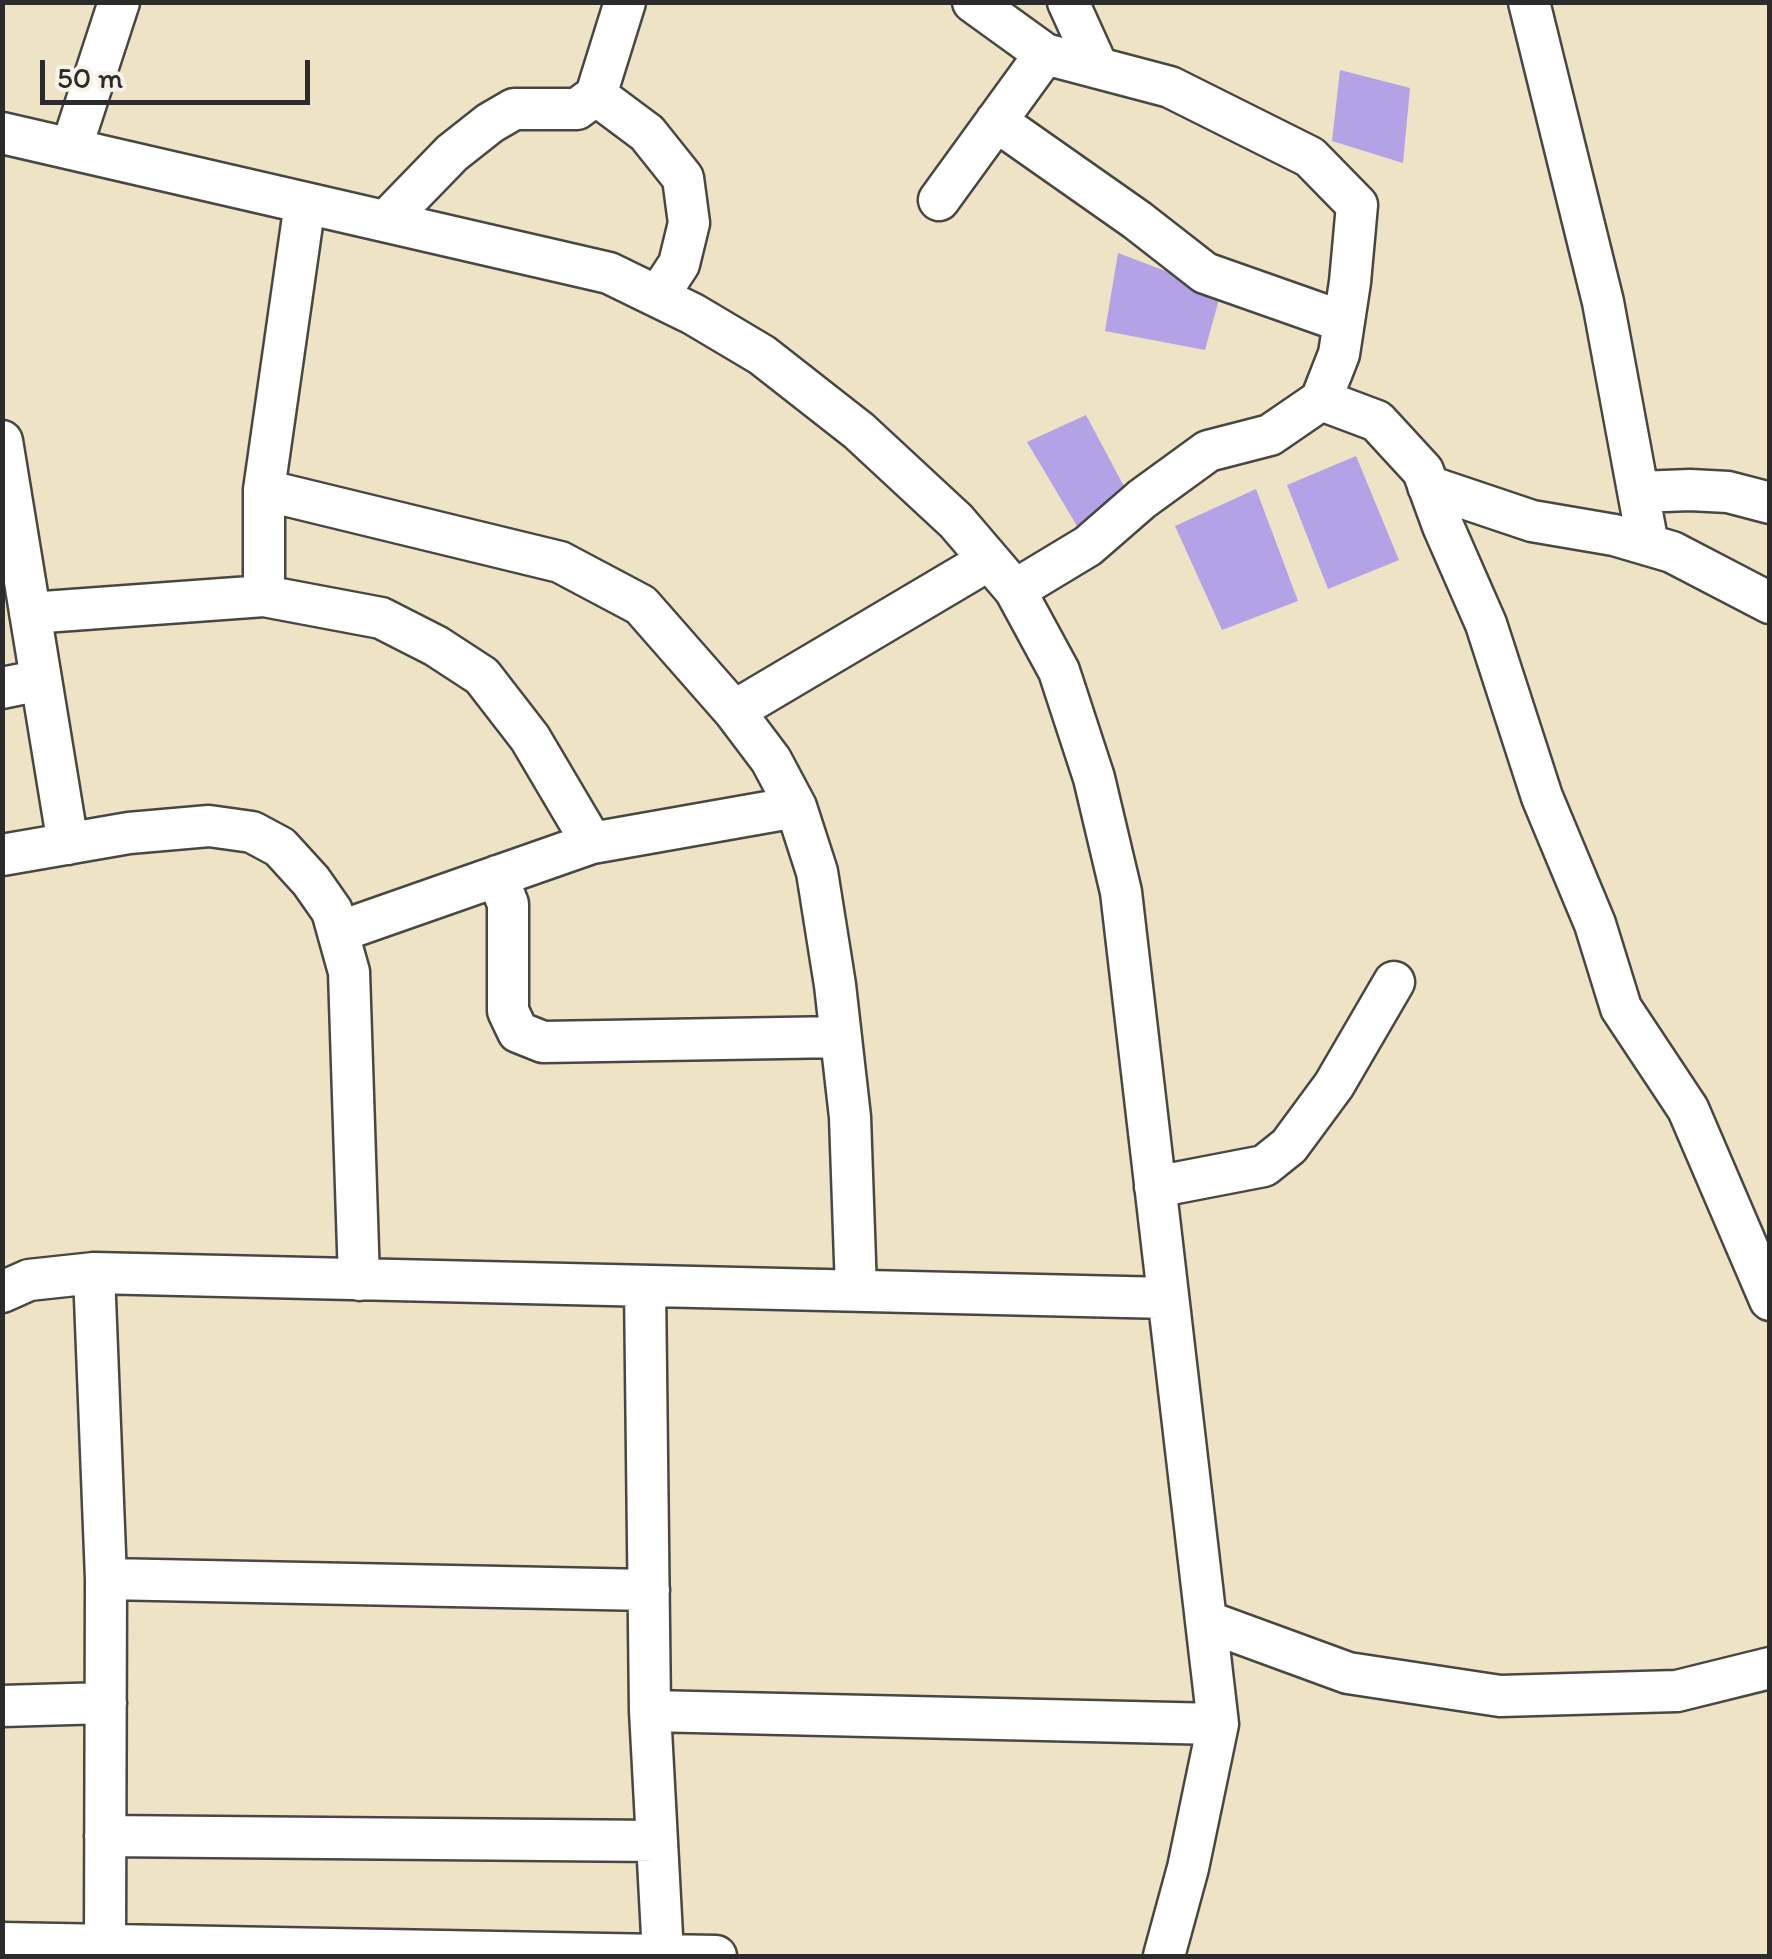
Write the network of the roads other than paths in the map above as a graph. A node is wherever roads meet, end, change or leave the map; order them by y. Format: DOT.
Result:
graph roads {
  1 [pos="119,2"];
  2 [pos="625,2"];
  3 [pos="973,2"];
  4 [pos="1068,2"];
  5 [pos="1529,2"];
  6 [pos="1044,54"];
  7 [pos="1098,68"];
  8 [pos="596,94"];
  9 [pos="996,121"];
  10 [pos="2,133"];
  11 [pos="71,148"];
  12 [pos="938,200"];
  13 [pos="305,203"];
  14 [pos="386,222"];
  15 [pos="658,296"];
  16 [pos="1344,322"];
  17 [pos="1321,400"];
  18 [pos="3,442"];
  19 [pos="1428,486"];
  20 [pos="264,490"];
  21 [pos="1638,492"];
  22 [pos="1770,503"];
  23 [pos="1648,545"];
  24 [pos="989,560"];
  25 [pos="1015,590"];
  26 [pos="264,596"];
  27 [pos="1770,603"];
  28 [pos="30,612"];
  29 [pos="22,684"];
  30 [pos="734,711"];
  31 [pos="796,807"];
  32 [pos="592,843"];
  33 [pos="68,844"];
  34 [pos="2,855"];
  35 [pos="497,876"];
  36 [pos="338,932"];
  37 [pos="1394,982"];
  38 [pos="841,1037"];
  39 [pos="1156,1187"];
  40 [pos="94,1274"];
  41 [pos="359,1280"];
  42 [pos="645,1286"];
  43 [pos="856,1290"];
  44 [pos="2,1292"];
  45 [pos="1168,1298"];
  46 [pos="1770,1300"];
  47 [pos="106,1579"];
  48 [pos="649,1590"];
  49 [pos="1206,1621"];
  50 [pos="1770,1668"];
  51 [pos="106,1703"];
  52 [pos="2,1706"];
  53 [pos="650,1710"];
  54 [pos="1218,1724"];
  55 [pos="105,1836"];
  56 [pos="657,1842"];
  57 [pos="2,1943"];
  58 [pos="105,1945"];
  59 [pos="336,1953"];
  60 [pos="663,1954"];
  61 [pos="716,1956"];
  62 [pos="1164,1956"];
  1 -- 11 [label="street"];
  2 -- 8 [label="street"];
  3 -- 6 [label="street"];
  4 -- 7 [label="street"];
  5 -- 21 [label="street"];
  6 -- 7 [label="street"];
  6 -- 9 [label="street"];
  7 -- 16 [label="street"];
  8 -- 14 [label="street"];
  8 -- 15 [label="street"];
  9 -- 12 [label="street"];
  9 -- 16 [label="street"];
  10 -- 11 [label="street"];
  11 -- 13 [label="street"];
  13 -- 14 [label="street"];
  13 -- 20 [label="street"];
  14 -- 15 [label="street"];
  15 -- 24 [label="street"];
  16 -- 17 [label="street"];
  17 -- 19 [label="street"];
  17 -- 25 [label="street"];
  18 -- 28 [label="street"];
  19 -- 23 [label="street"];
  19 -- 46 [label="street"];
  20 -- 26 [label="street"];
  20 -- 30 [label="street"];
  21 -- 22 [label="street"];
  21 -- 23 [label="street"];
  23 -- 27 [label="street"];
  24 -- 25 [label="street"];
  24 -- 30 [label="street"];
  25 -- 39 [label="street"];
  26 -- 28 [label="street"];
  26 -- 32 [label="street"];
  28 -- 29 [label="street"];
  29 -- 33 [label="street"];
  30 -- 31 [label="street"];
  31 -- 32 [label="street"];
  31 -- 38 [label="street"];
  32 -- 35 [label="street"];
  33 -- 34 [label="street"];
  33 -- 36 [label="street"];
  35 -- 36 [label="street"];
  35 -- 38 [label="street"];
  36 -- 41 [label="street"];
  37 -- 39 [label="street"];
  38 -- 43 [label="street"];
  39 -- 45 [label="street"];
  40 -- 41 [label="street"];
  40 -- 44 [label="street"];
  40 -- 47 [label="street"];
  41 -- 42 [label="street"];
  42 -- 43 [label="street"];
  42 -- 48 [label="street"];
  43 -- 45 [label="street"];
  45 -- 49 [label="street"];
  47 -- 48 [label="street"];
  47 -- 51 [label="street"];
  48 -- 53 [label="street"];
  49 -- 50 [label="street"];
  49 -- 54 [label="street"];
  51 -- 52 [label="street"];
  51 -- 55 [label="street"];
  53 -- 54 [label="street"];
  53 -- 56 [label="street"];
  54 -- 62 [label="street"];
  55 -- 56 [label="street"];
  55 -- 58 [label="street"];
  56 -- 60 [label="street"];
  57 -- 58 [label="street"];
  58 -- 59 [label="street"];
  59 -- 60 [label="street"];
  60 -- 61 [label="street"];
}
